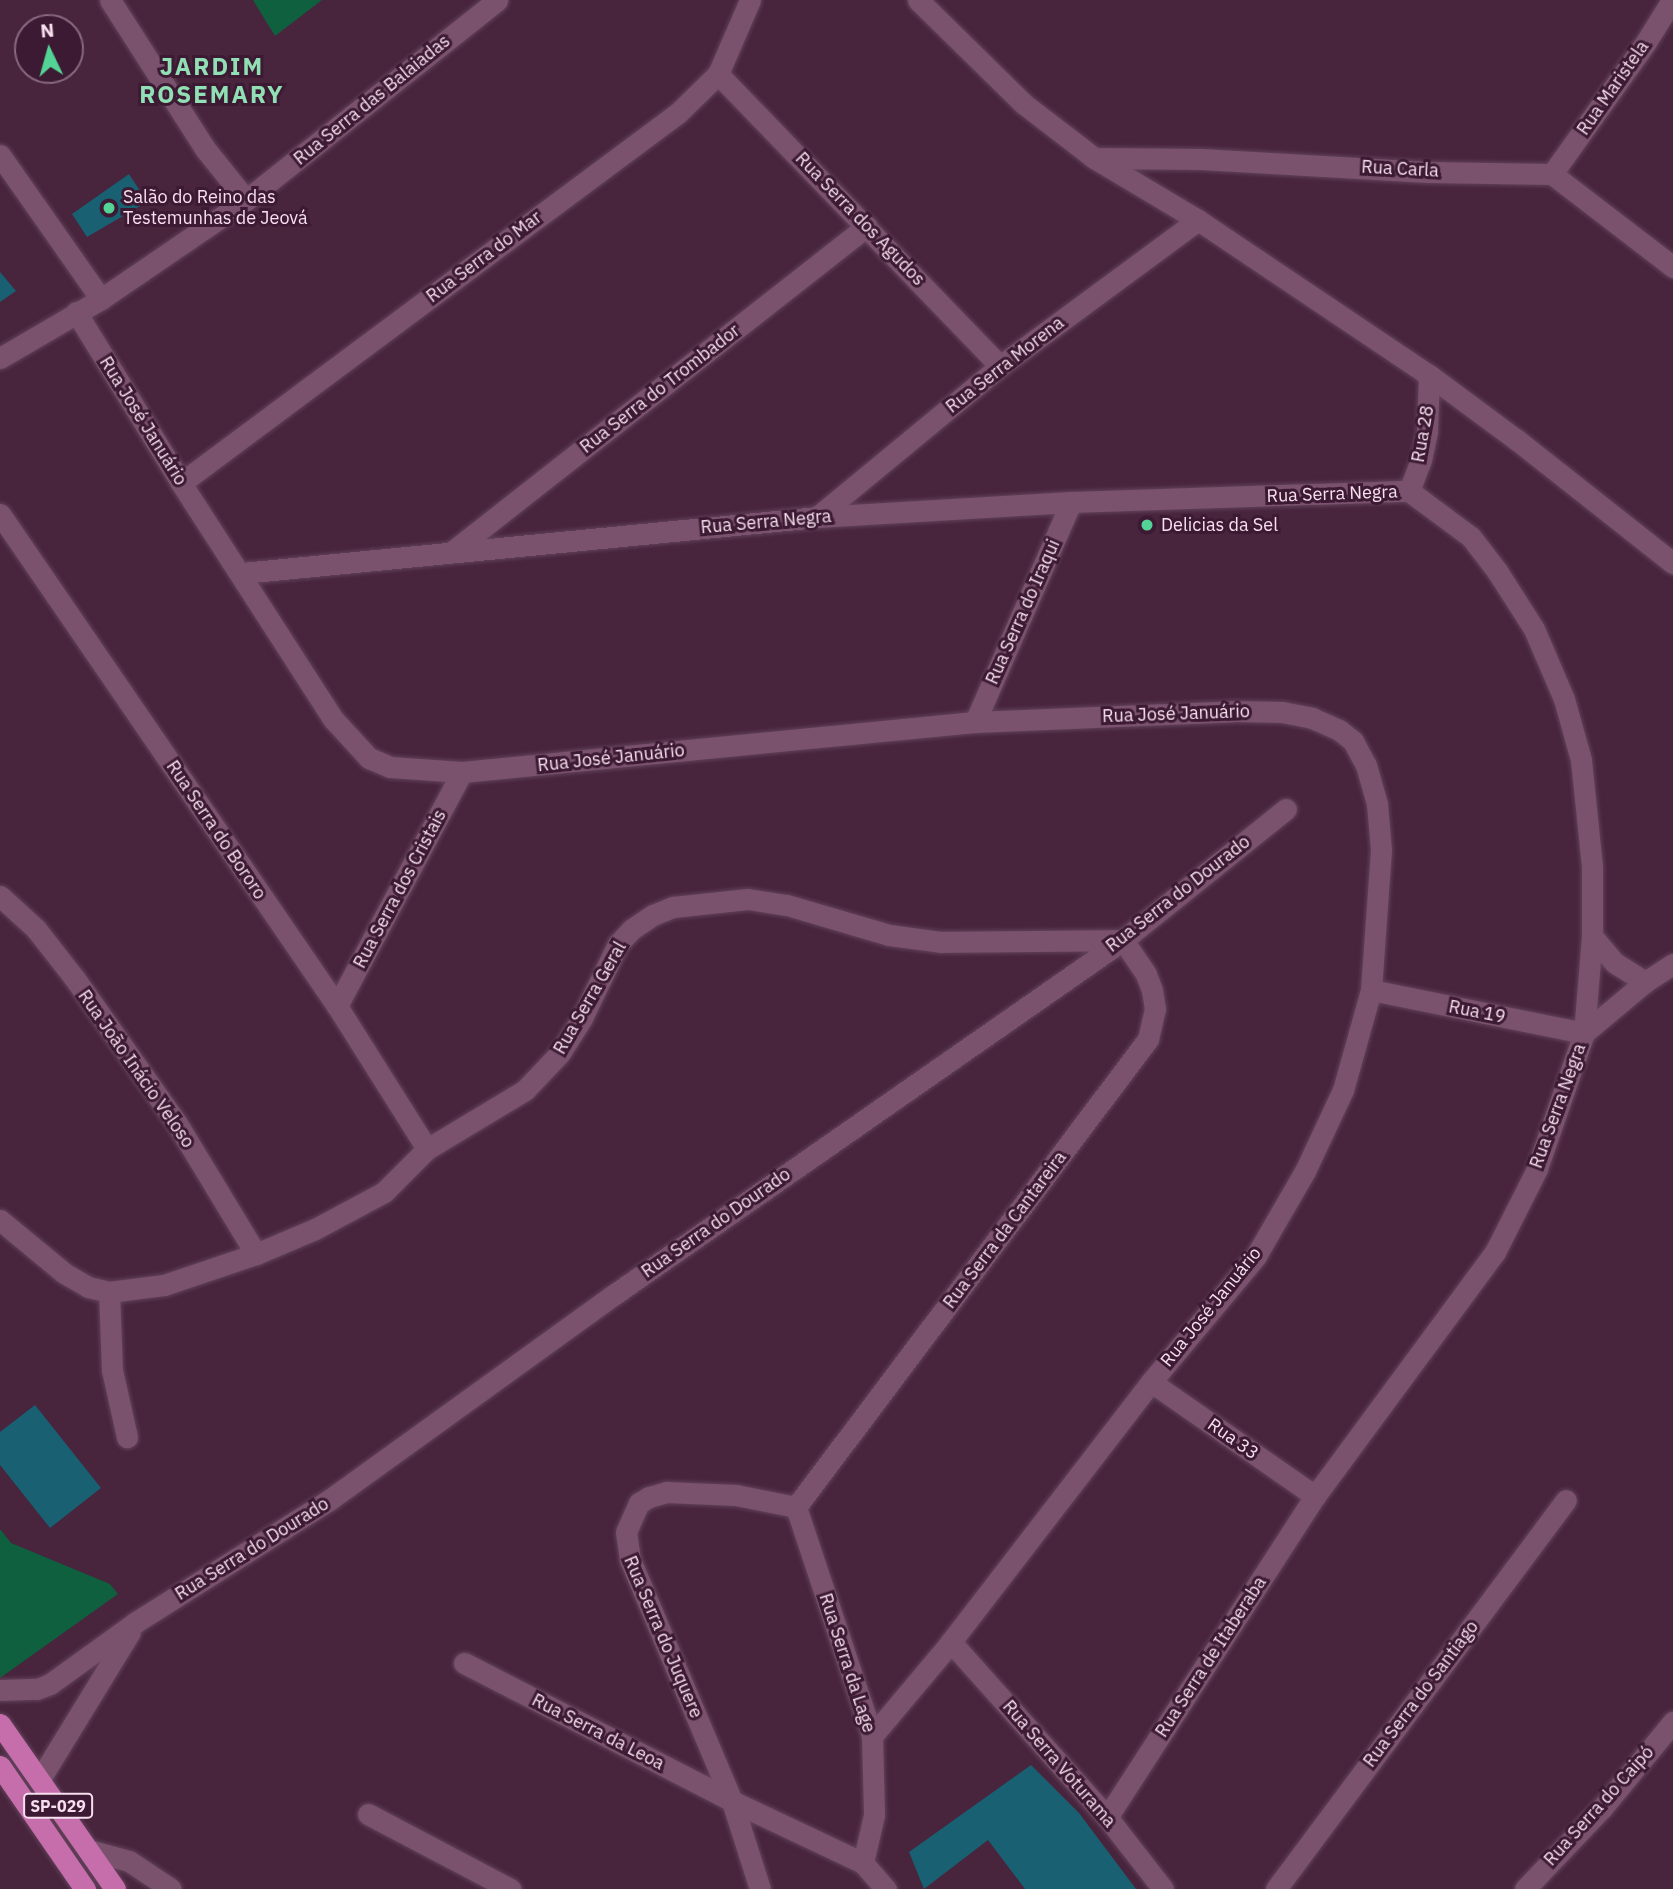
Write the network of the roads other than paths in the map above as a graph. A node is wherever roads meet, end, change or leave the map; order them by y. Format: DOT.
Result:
graph roads {
  1 [pos="110,0"];
  2 [pos="497,0"];
  3 [pos="750,0"];
  4 [pos="918,0"];
  5 [pos="1672,0"];
  6 [pos="718,74"];
  7 [pos="0,155"];
  8 [pos="1094,158"];
  9 [pos="1552,174"];
  10 [pos="246,200"];
  11 [pos="1198,220"];
  12 [pos="867,226"];
  13 [pos="1673,267"];
  14 [pos="100,299"];
  15 [pos="76,312"];
  16 [pos="0,358"];
  17 [pos="1000,366"];
  18 [pos="1429,375"];
  19 [pos="181,483"];
  20 [pos="1409,491"];
  21 [pos="1071,502"];
  22 [pos="0,514"];
  23 [pos="817,517"];
  24 [pos="453,552"];
  25 [pos="1673,563"];
  26 [pos="242,573"];
  27 [pos="975,722"];
  28 [pos="462,772"];
  29 [pos="1286,809"];
  30 [pos="0,896"];
  31 [pos="1592,936"];
  32 [pos="1122,940"];
  33 [pos="1673,964"];
  34 [pos="1645,982"];
  35 [pos="1371,990"];
  36 [pos="337,1006"];
  37 [pos="1584,1033"];
  38 [pos="427,1149"];
  39 [pos="0,1220"];
  40 [pos="256,1254"];
  41 [pos="109,1292"];
  42 [pos="1151,1382"];
  43 [pos="127,1437"];
  44 [pos="1315,1496"];
  45 [pos="1566,1500"];
  46 [pos="796,1507"];
  47 [pos="136,1622"];
  48 [pos="951,1642"];
  49 [pos="464,1663"];
  50 [pos="66,1673"];
  51 [pos="0,1690"];
  52 [pos="91,1696"];
  53 [pos="1673,1722"];
  54 [pos="0,1724"];
  55 [pos="872,1736"];
  56 [pos="0,1766"];
  57 [pos="40,1779"];
  58 [pos="733,1801"];
  59 [pos="368,1814"];
  60 [pos="1107,1817"];
  61 [pos="88,1850"];
  62 [pos="863,1863"];
  63 [pos="85,1889"];
  64 [pos="116,1889"];
  65 [pos="171,1889"];
  66 [pos="510,1889"];
  67 [pos="760,1889"];
  68 [pos="886,1889"];
  69 [pos="1163,1889"];
  70 [pos="1276,1889"];
  71 [pos="1525,1889"];
  1 -- 10 [label="street"];
  2 -- 10 [label="street, Rua Serra das Balaiadas"];
  3 -- 6 [label="street, Rua Serra do Mar"];
  4 -- 8 [label="street"];
  5 -- 9 [label="street, Rua Maristela"];
  6 -- 12 [label="street, Rua Serra dos Agudos"];
  6 -- 19 [label="street, Rua Serra do Mar"];
  7 -- 14 [label="street"];
  8 -- 9 [label="street, Rua Carla"];
  8 -- 11 [label="street"];
  9 -- 13 [label="street"];
  10 -- 14 [label="street, Rua Serra das Balaiadas"];
  11 -- 17 [label="street, Rua Serra Morena"];
  11 -- 18 [label="street"];
  12 -- 17 [label="street, Rua Serra dos Agudos"];
  12 -- 24 [label="street, Rua Serra do Trombador"];
  14 -- 15 [label="street, Rua Serra das Balaiadas"];
  15 -- 16 [label="street, Rua Serra das Balaiadas"];
  15 -- 19 [label="street, Rua José Januário"];
  17 -- 23 [label="street, Rua Serra Morena"];
  18 -- 20 [label="street, Rua 28"];
  18 -- 25 [label="street"];
  19 -- 26 [label="street, Rua José Januário"];
  20 -- 21 [label="street, Rua Serra Negra"];
  20 -- 31 [label="street, Rua Serra Negra"];
  21 -- 23 [label="street, Rua Serra Negra"];
  21 -- 27 [label="street, Rua Serra do Iraqui"];
  22 -- 36 [label="street, Rua Serra do Bororo"];
  23 -- 24 [label="street, Rua Serra Negra"];
  24 -- 26 [label="street, Rua Serra Negra"];
  26 -- 28 [label="street, Rua José Januário"];
  27 -- 28 [label="street, Rua José Januário"];
  27 -- 35 [label="street, Rua José Januário"];
  28 -- 36 [label="street, Rua Serra dos Cristais"];
  29 -- 32 [label="street, Rua Serra do Dourado"];
  30 -- 40 [label="street, Rua João Inácio Veloso"];
  31 -- 34 [label="street"];
  31 -- 37 [label="street, Rua Serra Negra"];
  32 -- 38 [label="street, Rua Serra Geral"];
  32 -- 46 [label="street, Rua Serra da Cantareira"];
  32 -- 47 [label="street, Rua Serra do Dourado"];
  33 -- 34 [label="street"];
  34 -- 37 [label="street"];
  35 -- 37 [label="street, Rua 19"];
  35 -- 42 [label="street, Rua José Januário"];
  36 -- 38 [label="street, Rua Serra do Bororo"];
  37 -- 44 [label="street, Rua Serra Negra"];
  38 -- 40 [label="street, Rua Serra Geral"];
  39 -- 41 [label="street"];
  40 -- 41 [label="street, Rua Serra Geral"];
  41 -- 43 [label="street"];
  42 -- 44 [label="street, Rua 33"];
  42 -- 48 [label="street, Rua José Januário"];
  44 -- 60 [label="street, Rua Serra de Itaberaba"];
  45 -- 70 [label="street, Rua Serra do Santiago"];
  46 -- 55 [label="street, Rua Serra da Lage"];
  46 -- 58 [label="street, Rua Serra do Juquere"];
  47 -- 50 [label="street, Rua Serra do Dourado"];
  47 -- 52 [label="street, Rua Serra do Dourado"];
  48 -- 55 [label="street, Rua José Januário"];
  48 -- 60 [label="street, Rua Serra Voturama"];
  49 -- 58 [label="street, Rua Serra da Leoa"];
  50 -- 51 [label="street, Rua Serra do Dourado"];
  50 -- 52 [label="street"];
  52 -- 57 [label="street, Rua Serra do Dourado"];
  53 -- 71 [label="street, Rua Serra do Caipó"];
  54 -- 57 [label="highway, SP-029"];
  55 -- 62 [label="street, Rua Serra da Lage"];
  56 -- 63 [label="highway, SP-029"];
  57 -- 61 [label="highway, SP-029"];
  58 -- 62 [label="street, Rua Serra da Leoa"];
  58 -- 67 [label="street, Rua Serra do Juquere"];
  59 -- 66 [label="street"];
  60 -- 69 [label="street, Rua Serra Voturama"];
  61 -- 64 [label="highway, SP-029"];
  61 -- 65 [label="street"];
  62 -- 68 [label="street"];
}
